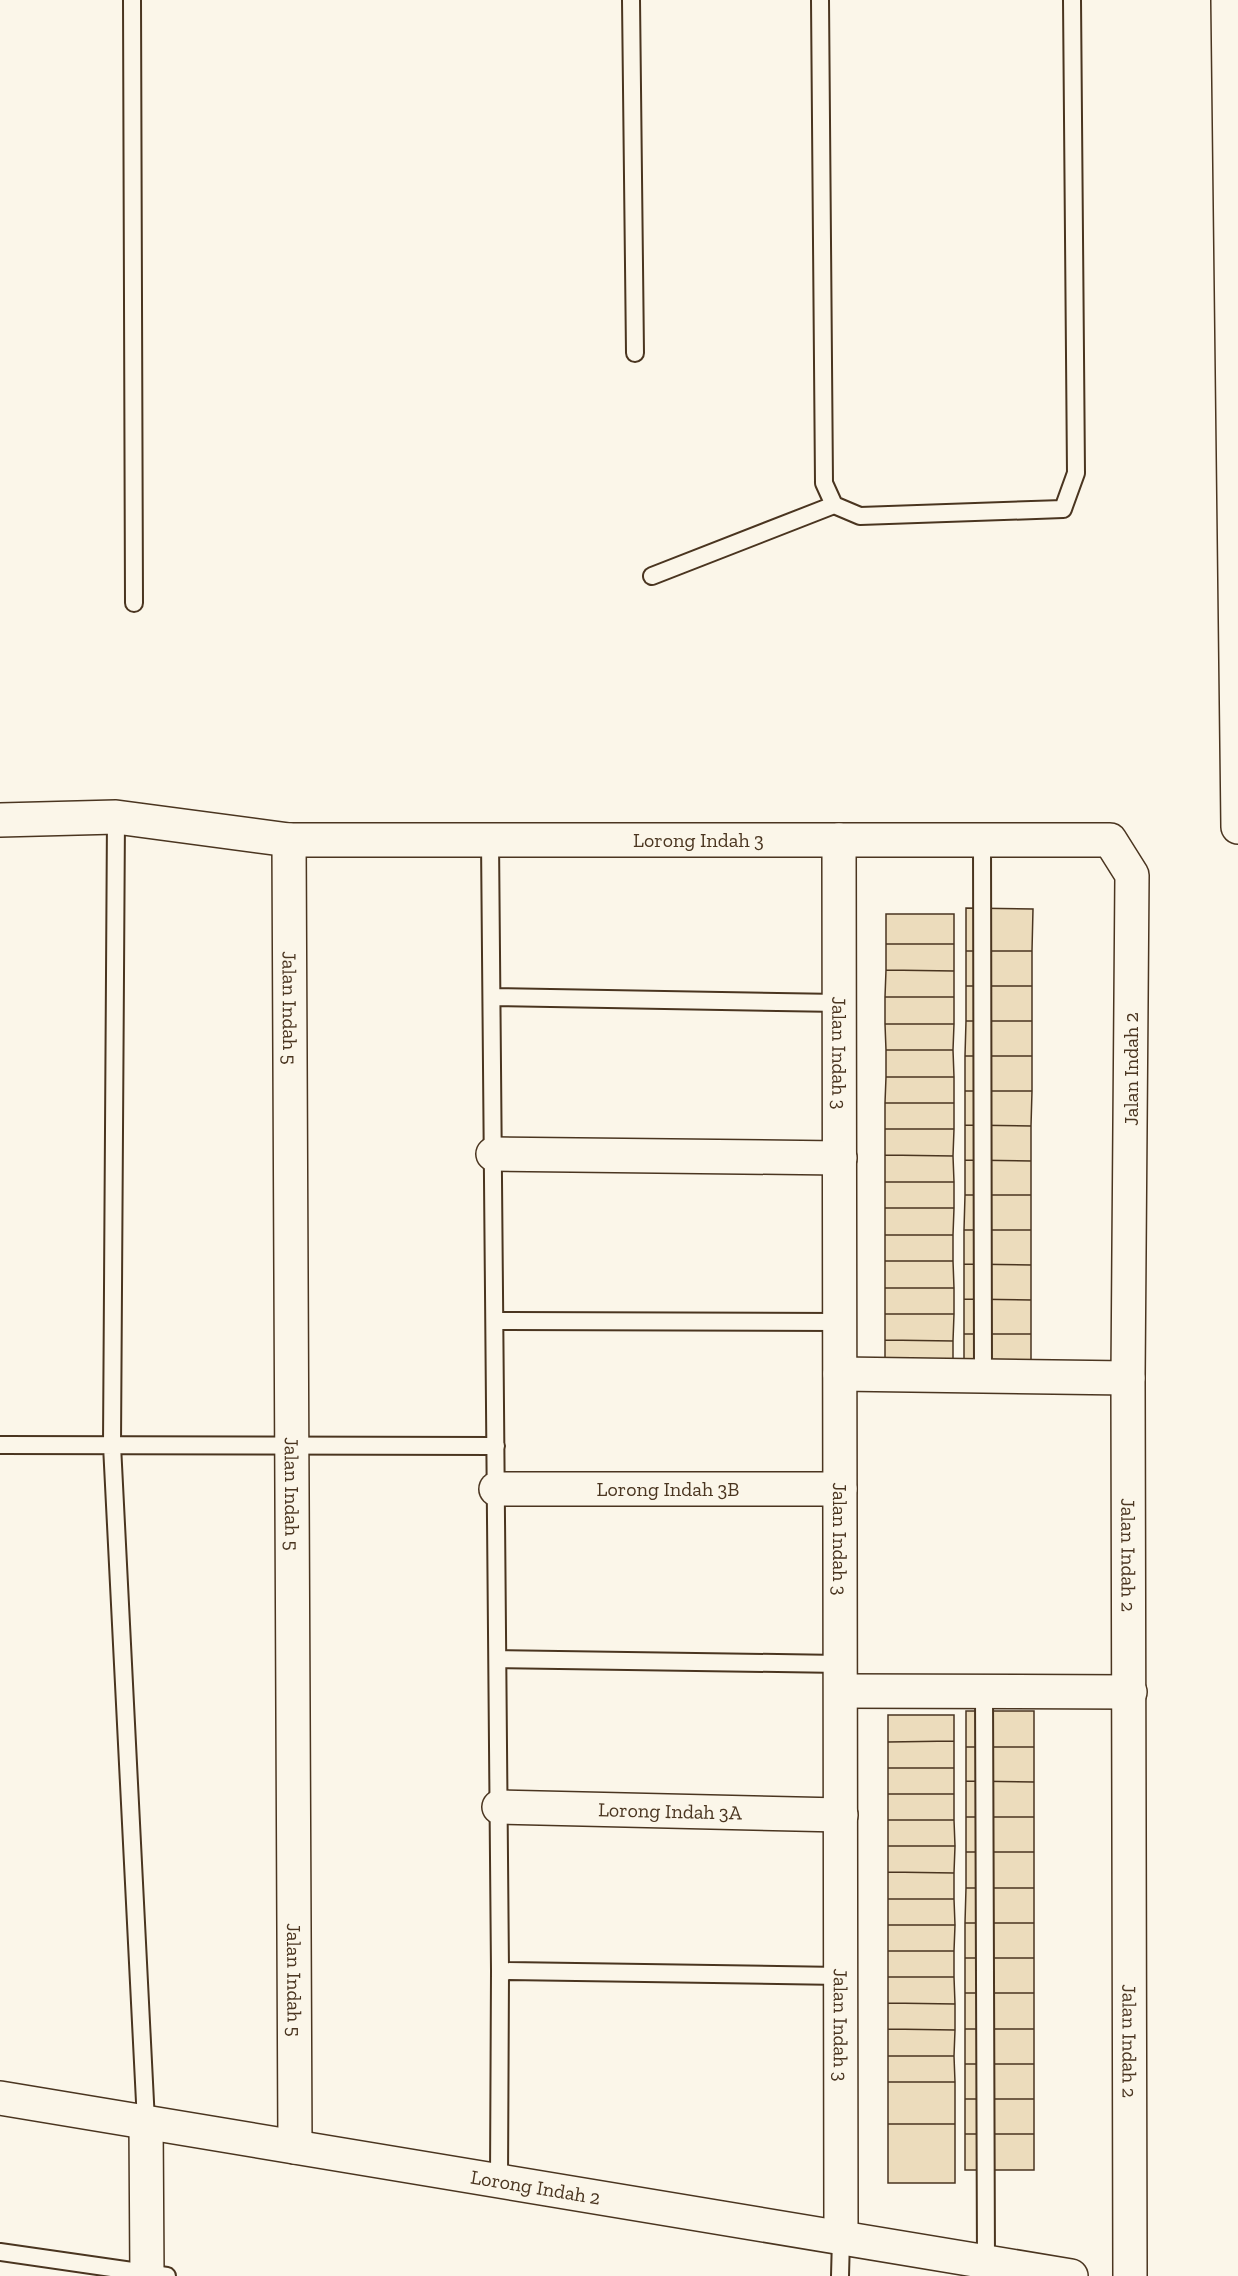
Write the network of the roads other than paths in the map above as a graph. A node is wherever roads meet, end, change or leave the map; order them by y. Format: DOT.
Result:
graph roads {
  1 [pos="132,0"];
  2 [pos="631,0"];
  3 [pos="820,0"];
  4 [pos="1072,0"];
  5 [pos="1228,0"];
  6 [pos="634,353"];
  7 [pos="1236,468"];
  8 [pos="834,505"];
  9 [pos="652,576"];
  10 [pos="134,603"];
  11 [pos="116,817"];
  12 [pos="0,820"];
  13 [pos="1238,827"];
  14 [pos="289,840"];
  15 [pos="490,840"];
  16 [pos="839,840"];
  17 [pos="982,840"];
  18 [pos="1110,840"];
  19 [pos="492,997"];
  20 [pos="840,1003"];
  21 [pos="493,1154"];
  22 [pos="840,1158"];
  23 [pos="495,1321"];
  24 [pos="840,1322"];
  25 [pos="840,1374"];
  26 [pos="983,1378"];
  27 [pos="1128,1378"];
  28 [pos="0,1445"];
  29 [pos="112,1446"];
  30 [pos="292,1446"];
  31 [pos="496,1446"];
  32 [pos="496,1489"];
  33 [pos="840,1489"];
  34 [pos="498,1659"];
  35 [pos="841,1678"];
  36 [pos="984,1692"];
  37 [pos="1130,1692"];
  38 [pos="499,1807"];
  39 [pos="841,1815"];
  40 [pos="500,1971"];
  41 [pos="841,1976"];
  42 [pos="0,2098"];
  43 [pos="146,2122"];
  44 [pos="295,2147"];
  45 [pos="499,2181"];
  46 [pos="841,2238"];
  47 [pos="0,2252"];
  48 [pos="986,2262"];
  49 [pos="154,2275"];
  50 [pos="840,2276"];
  51 [pos="1071,2276"];
  52 [pos="1130,2276"];
  1 -- 10 [label="lane"];
  2 -- 6 [label="lane"];
  3 -- 8 [label="lane"];
  4 -- 8 [label="lane"];
  5 -- 7 [label="street"];
  7 -- 13 [label="street"];
  8 -- 9 [label="lane"];
  11 -- 12 [label="street, Lorong Indah 3"];
  11 -- 14 [label="street, Lorong Indah 3"];
  11 -- 29 [label="lane"];
  14 -- 15 [label="street, Lorong Indah 3"];
  14 -- 30 [label="street, Jalan Indah 5"];
  15 -- 16 [label="street, Lorong Indah 3"];
  15 -- 19 [label="lane"];
  16 -- 17 [label="street, Lorong Indah 3"];
  16 -- 20 [label="street, Jalan Indah 3"];
  17 -- 18 [label="street, Lorong Indah 3"];
  17 -- 26 [label="lane"];
  18 -- 27 [label="street, Jalan Indah 2"];
  19 -- 20 [label="lane"];
  19 -- 21 [label="lane"];
  20 -- 22 [label="street, Jalan Indah 3"];
  21 -- 22 [label="street"];
  21 -- 23 [label="lane"];
  22 -- 24 [label="street, Jalan Indah 3"];
  23 -- 24 [label="lane"];
  23 -- 31 [label="lane"];
  24 -- 25 [label="street, Jalan Indah 3"];
  25 -- 26 [label="street"];
  25 -- 33 [label="street, Jalan Indah 3"];
  26 -- 27 [label="street"];
  27 -- 37 [label="street, Jalan Indah 2"];
  28 -- 29 [label="lane"];
  29 -- 30 [label="lane"];
  29 -- 43 [label="lane"];
  30 -- 31 [label="lane"];
  30 -- 44 [label="street, Jalan Indah 5"];
  31 -- 32 [label="lane"];
  32 -- 33 [label="street, Lorong Indah 3B"];
  32 -- 34 [label="lane"];
  33 -- 35 [label="street, Jalan Indah 3"];
  34 -- 35 [label="lane"];
  34 -- 38 [label="lane"];
  35 -- 36 [label="street"];
  35 -- 39 [label="street, Jalan Indah 3"];
  36 -- 37 [label="street"];
  36 -- 48 [label="lane"];
  37 -- 52 [label="street, Jalan Indah 2"];
  38 -- 39 [label="street, Lorong Indah 3A"];
  38 -- 40 [label="lane"];
  39 -- 41 [label="street, Jalan Indah 3"];
  40 -- 41 [label="lane"];
  40 -- 45 [label="lane"];
  41 -- 46 [label="street, Jalan Indah 3"];
  42 -- 43 [label="street, Lorong Indah 2"];
  43 -- 44 [label="street, Lorong Indah 2"];
  43 -- 49 [label="street"];
  44 -- 45 [label="street, Lorong Indah 2"];
  45 -- 46 [label="street, Lorong Indah 2"];
  46 -- 48 [label="street, Lorong Indah 2"];
  46 -- 50 [label="lane"];
  47 -- 49 [label="lane"];
  48 -- 51 [label="street, Lorong Indah 2"];
}
